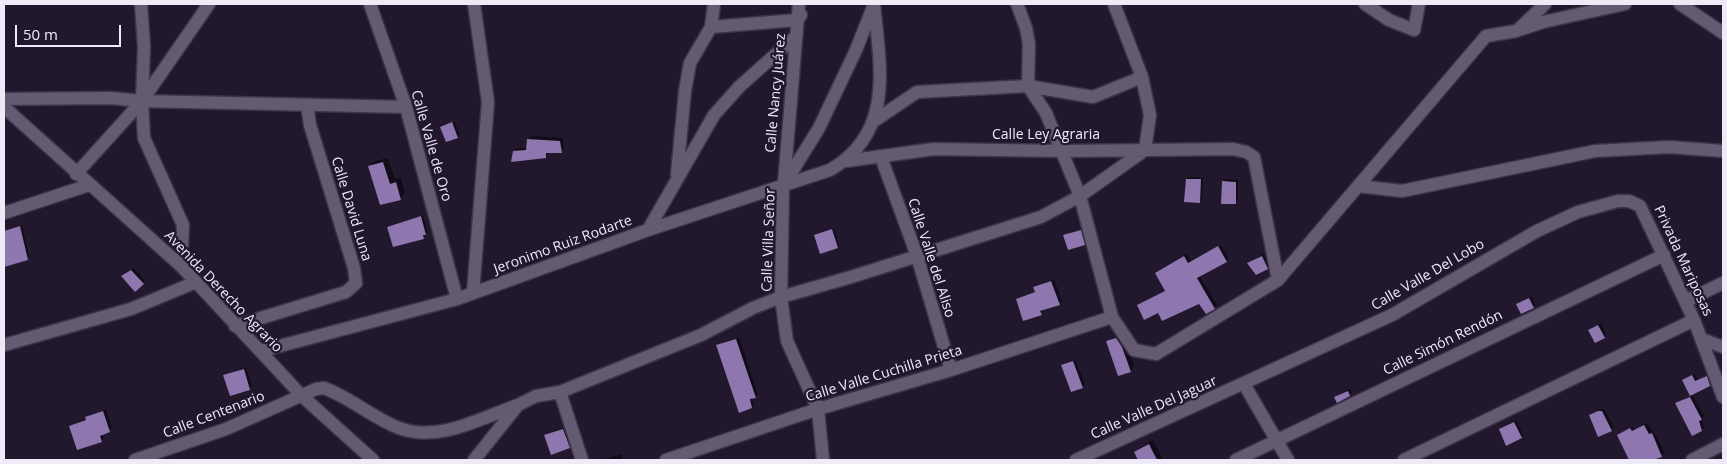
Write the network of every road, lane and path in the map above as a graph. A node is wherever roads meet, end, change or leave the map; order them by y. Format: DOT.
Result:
graph roads {
  1 [pos="141,4"];
  2 [pos="209,4"];
  3 [pos="370,4"];
  4 [pos="474,4"];
  5 [pos="714,4"];
  6 [pos="799,4"];
  7 [pos="808,4"];
  8 [pos="874,4"];
  9 [pos="1018,4"];
  10 [pos="1114,4"];
  11 [pos="1365,4"];
  12 [pos="1419,4"];
  13 [pos="1544,4"];
  14 [pos="1625,4"];
  15 [pos="1680,4"];
  16 [pos="797,20"];
  17 [pos="711,27"];
  18 [pos="1516,31"];
  19 [pos="1723,33"];
  20 [pos="795,37"];
  21 [pos="1142,77"];
  22 [pos="1028,86"];
  23 [pos="4,99"];
  24 [pos="142,101"];
  25 [pos="307,105"];
  26 [pos="4,107"];
  27 [pos="406,107"];
  28 [pos="874,121"];
  29 [pos="863,142"];
  30 [pos="1145,150"];
  31 [pos="1062,151"];
  32 [pos="1723,152"];
  33 [pos="881,157"];
  34 [pos="846,161"];
  35 [pos="76,174"];
  36 [pos="677,179"];
  37 [pos="89,185"];
  38 [pos="784,186"];
  39 [pos="1358,186"];
  40 [pos="1080,196"];
  41 [pos="1629,201"];
  42 [pos="4,213"];
  43 [pos="648,230"];
  44 [pos="1664,255"];
  45 [pos="917,256"];
  46 [pos="181,266"];
  47 [pos="1278,280"];
  48 [pos="196,282"];
  49 [pos="1723,283"];
  50 [pos="473,293"];
  51 [pos="781,297"];
  52 [pos="457,299"];
  53 [pos="1686,301"];
  54 [pos="1112,317"];
  55 [pos="1694,320"];
  56 [pos="235,326"];
  57 [pos="1702,339"];
  58 [pos="4,345"];
  59 [pos="1723,347"];
  60 [pos="261,351"];
  61 [pos="951,370"];
  62 [pos="1244,384"];
  63 [pos="560,392"];
  64 [pos="302,396"];
  65 [pos="1723,397"];
  66 [pos="518,405"];
  67 [pos="818,409"];
  68 [pos="1277,440"];
  69 [pos="1723,444"];
  70 [pos="135,460"];
  71 [pos="374,460"];
  72 [pos="474,460"];
  73 [pos="582,460"];
  74 [pos="666,460"];
  75 [pos="823,460"];
  76 [pos="1076,460"];
  77 [pos="1236,460"];
  78 [pos="1288,460"];
  79 [pos="1404,460"];
  80 [pos="1692,460"];
  1 -- 24 [label="street"];
  2 -- 24 [label="street"];
  3 -- 27 [label="street, Calle Valle de Oro"];
  4 -- 50 [label="street"];
  5 -- 17 [label="street"];
  6 -- 16 [label="street, Calle Nancy Juárez"];
  7 -- 16 [label="street"];
  8 -- 28 [label="street, Calle Villa Señor"];
  8 -- 38 [label="street, Calle Villa Señor"];
  9 -- 22 [label="street"];
  10 -- 21 [label="street"];
  11 -- 12 [label="street"];
  13 -- 18 [label="street"];
  14 -- 18 [label="street"];
  15 -- 19 [label="street"];
  16 -- 17 [label="street"];
  16 -- 20 [label="street, Calle Nancy Juárez"];
  17 -- 36 [label="street"];
  18 -- 39 [label="street"];
  20 -- 36 [label="street"];
  20 -- 38 [label="street, Calle Nancy Juárez"];
  21 -- 22 [label="street"];
  21 -- 30 [label="street"];
  22 -- 28 [label="street"];
  22 -- 31 [label="street"];
  23 -- 24 [label="street"];
  24 -- 25 [label="street"];
  24 -- 35 [label="street"];
  24 -- 46 [label="street"];
  25 -- 27 [label="street"];
  25 -- 56 [label="street, Calle David Luna"];
  26 -- 35 [label="street, Avenida Derecho Agrario"];
  27 -- 52 [label="street, Calle Valle de Oro"];
  28 -- 29 [label="street, Calle Villa Señor"];
  29 -- 34 [label="street, Jeronimo Ruiz Rodarte"];
  30 -- 31 [label="street, Calle Ley Agraria"];
  30 -- 40 [label="street, Calle Centenario"];
  30 -- 47 [label="street, Calle Ley Agraria"];
  31 -- 33 [label="street, Calle Ley Agraria"];
  31 -- 40 [label="street"];
  32 -- 39 [label="street"];
  33 -- 34 [label="street, Calle Ley Agraria"];
  33 -- 45 [label="street, Calle Valle del Aliso"];
  34 -- 38 [label="street, Jeronimo Ruiz Rodarte"];
  35 -- 37 [label="street, Avenida Derecho Agrario"];
  36 -- 43 [label="street"];
  37 -- 42 [label="street"];
  37 -- 46 [label="street, Avenida Derecho Agrario"];
  38 -- 43 [label="street, Jeronimo Ruiz Rodarte"];
  38 -- 51 [label="street, Calle Villa Señor"];
  39 -- 47 [label="street"];
  40 -- 45 [label="street, Calle Centenario"];
  40 -- 54 [label="street"];
  41 -- 44 [label="street, Privada Mariposas"];
  41 -- 62 [label="street, Calle Valle Del Lobo"];
  43 -- 50 [label="street, Jeronimo Ruiz Rodarte"];
  44 -- 53 [label="street, Privada Mariposas"];
  44 -- 68 [label="street, Calle Simón Rendón"];
  45 -- 51 [label="street, Calle Centenario"];
  45 -- 61 [label="street, Calle Valle del Aliso"];
  46 -- 48 [label="street, Avenida Derecho Agrario"];
  47 -- 54 [label="street"];
  48 -- 56 [label="street, Avenida Derecho Agrario"];
  48 -- 58 [label="street"];
  49 -- 53 [label="street"];
  50 -- 52 [label="street, Jeronimo Ruiz Rodarte"];
  51 -- 63 [label="street, Calle Centenario"];
  51 -- 67 [label="street, Calle Villa Señor"];
  52 -- 60 [label="street, Jeronimo Ruiz Rodarte"];
  53 -- 55 [label="street, Privada Mariposas"];
  54 -- 61 [label="street, Calle Valle Cuchilla Prieta"];
  55 -- 57 [label="street, Privada Mariposas"];
  55 -- 79 [label="street"];
  56 -- 60 [label="street, Avenida Derecho Agrario"];
  57 -- 59 [label="street"];
  57 -- 65 [label="street, Privada Mariposas"];
  60 -- 64 [label="street, Avenida Derecho Agrario"];
  61 -- 67 [label="street, Calle Valle Cuchilla Prieta"];
  62 -- 68 [label="street"];
  62 -- 76 [label="street, Calle Valle Del Jaguar"];
  63 -- 66 [label="street, Calle Centenario"];
  63 -- 73 [label="street"];
  64 -- 66 [label="street, Calle Centenario"];
  64 -- 70 [label="street, Calle Centenario"];
  64 -- 71 [label="street, Avenida Derecho Agrario"];
  66 -- 72 [label="street"];
  67 -- 74 [label="street, Calle Valle Cuchilla Prieta"];
  67 -- 75 [label="street, Calle Villa Señor"];
  68 -- 77 [label="street, Calle Simón Rendón"];
  68 -- 78 [label="street"];
  69 -- 80 [label="street"];
}
